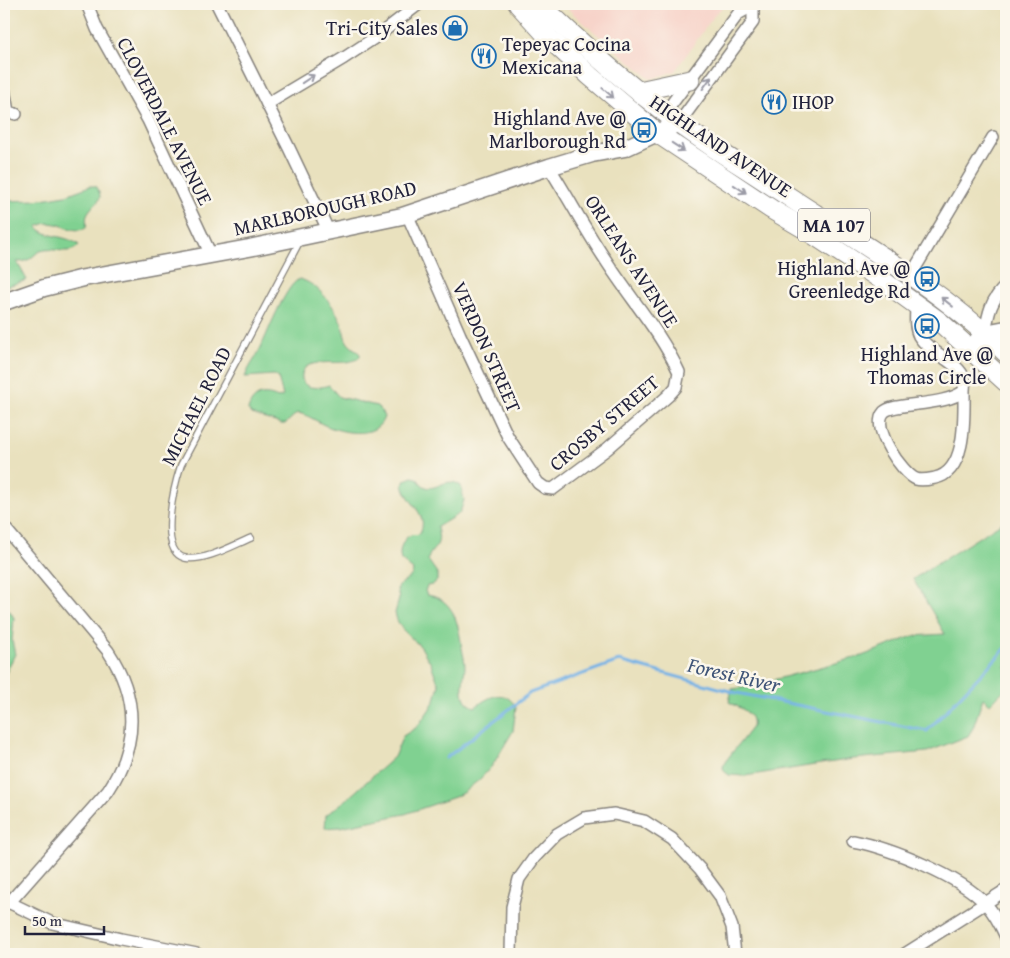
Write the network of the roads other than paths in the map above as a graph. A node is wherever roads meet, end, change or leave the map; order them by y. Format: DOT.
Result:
graph roads {
  1 [pos="86,4"];
  2 [pos="217,4"];
  3 [pos="419,4"];
  4 [pos="518,4"];
  5 [pos="540,4"];
  6 [pos="754,5"];
  7 [pos="690,80"];
  8 [pos="4,89"];
  9 [pos="639,91"];
  10 [pos="267,104"];
  11 [pos="12,113"];
  12 [pos="672,118"];
  13 [pos="657,133"];
  14 [pos="992,137"];
  15 [pos="549,167"];
  16 [pos="407,214"];
  17 [pos="329,232"];
  18 [pos="302,238"];
  19 [pos="212,255"];
  20 [pos="911,275"];
  21 [pos="1006,286"];
  22 [pos="4,302"];
  23 [pos="916,305"];
  24 [pos="1006,329"];
  25 [pos="985,333"];
  26 [pos="969,349"];
  27 [pos="1006,353"];
  28 [pos="679,378"];
  29 [pos="1006,382"];
  30 [pos="964,391"];
  31 [pos="545,488"];
  32 [pos="4,527"];
  33 [pos="251,538"];
  34 [pos="853,840"];
  35 [pos="1006,890"];
  36 [pos="7,901"];
  37 [pos="986,904"];
  38 [pos="1006,937"];
  39 [pos="197,954"];
  40 [pos="511,954"];
  41 [pos="735,954"];
  42 [pos="905,954"];
  1 -- 19 [label="street, CLOVERDALE AVENUE"];
  2 -- 10 [label="street"];
  10 -- 3 [label="street, one-way"];
  4 -- 13 [label="main road, HIGHLAND AVENUE / MA 107, one-way"];
  5 -- 9 [label="main road, HIGHLAND AVENUE / MA 107"];
  6 -- 7 [label="street"];
  12 -- 6 [label="street, one-way"];
  7 -- 9 [label="main road"];
  7 -- 12 [label="street"];
  8 -- 11 [label="street"];
  9 -- 12 [label="main road, HIGHLAND AVENUE / MA 107"];
  10 -- 17 [label="street"];
  12 -- 13 [label="street, MARLBOROUGH ROAD"];
  12 -- 20 [label="main road, HIGHLAND AVENUE / MA 107"];
  13 -- 15 [label="street, MARLBOROUGH ROAD"];
  13 -- 23 [label="main road, HIGHLAND AVENUE / MA 107, one-way"];
  14 -- 20 [label="street"];
  15 -- 16 [label="street, MARLBOROUGH ROAD"];
  15 -- 28 [label="street, ORLEANS AVENUE"];
  16 -- 17 [label="street, MARLBOROUGH ROAD"];
  16 -- 31 [label="street, VERDON STREET"];
  17 -- 18 [label="street, MARLBOROUGH ROAD"];
  18 -- 19 [label="street, MARLBOROUGH ROAD"];
  18 -- 33 [label="lane, MICHAEL ROAD"];
  19 -- 22 [label="street, MARLBOROUGH ROAD"];
  25 -- 20 [label="main road, HIGHLAND AVENUE / MA 107, one-way"];
  21 -- 25 [label="street"];
  23 -- 26 [label="main road, HIGHLAND AVENUE / MA 107"];
  23 -- 30 [label="street"];
  24 -- 25 [label="street"];
  25 -- 26 [label="street"];
  25 -- 27 [label="main road, HIGHLAND AVENUE / MA 107"];
  26 -- 29 [label="main road, HIGHLAND AVENUE / MA 107"];
  28 -- 31 [label="street, CROSBY STREET"];
  30 -- 30 [label="street"];
  32 -- 36 [label="street"];
  34 -- 37 [label="street"];
  35 -- 37 [label="street"];
  36 -- 39 [label="street"];
  37 -- 38 [label="street"];
  37 -- 42 [label="street"];
  40 -- 41 [label="street"];
}
